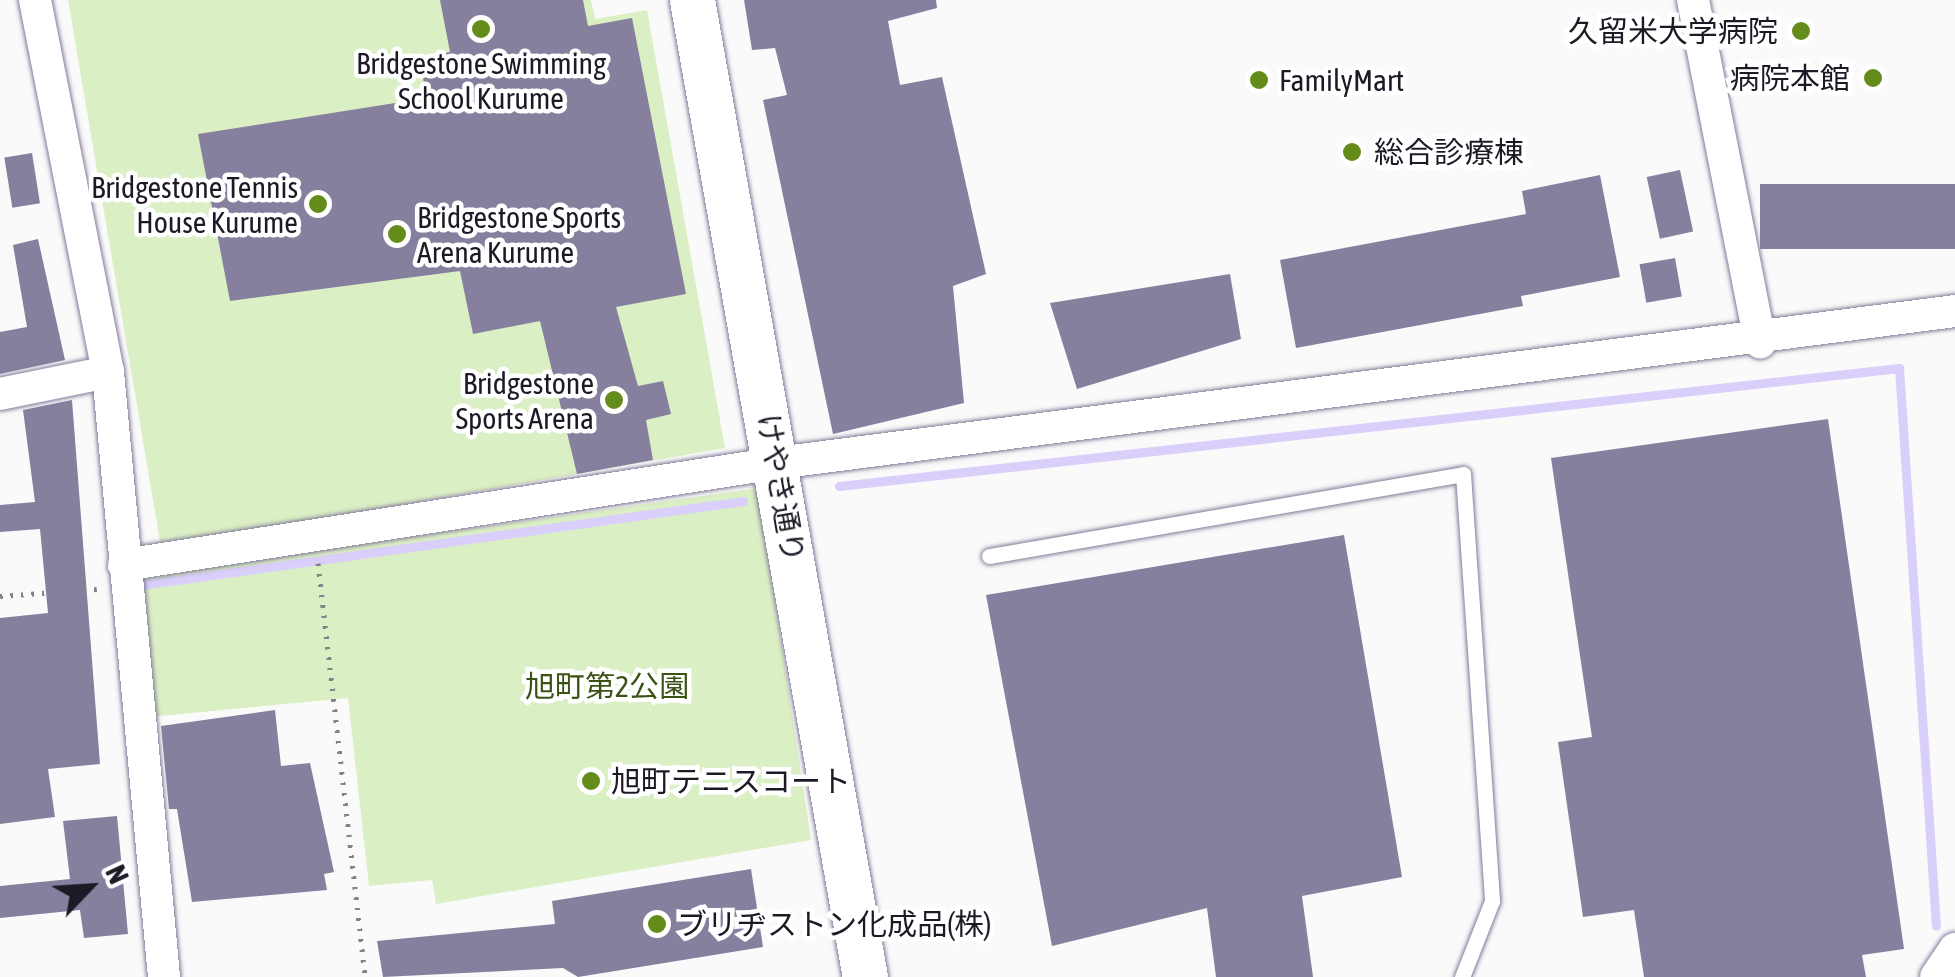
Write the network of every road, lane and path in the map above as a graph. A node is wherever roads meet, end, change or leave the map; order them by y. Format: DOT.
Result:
graph roads {
  1 [pos="35,0"];
  2 [pos="692,0"];
  3 [pos="1693,0"];
  4 [pos="1955,312"];
  5 [pos="1760,342"];
  6 [pos="108,372"];
  7 [pos="0,394"];
  8 [pos="778,463"];
  9 [pos="315,535"];
  10 [pos="989,556"];
  11 [pos="125,576"];
  12 [pos="0,596"];
  13 [pos="1955,949"];
  14 [pos="164,977"];
  15 [pos="365,977"];
  16 [pos="865,977"];
  17 [pos="1462,977"];
  18 [pos="1936,977"];
  1 -- 6 [label="street"];
  2 -- 8 [label="street, けやき通り"];
  3 -- 5 [label="street"];
  4 -- 5 [label="street"];
  5 -- 8 [label="street"];
  6 -- 7 [label="street"];
  6 -- 11 [label="street"];
  8 -- 9 [label="street"];
  8 -- 16 [label="street, けやき通り"];
  9 -- 11 [label="street"];
  9 -- 15 [label="path"];
  10 -- 17 [label="lane"];
  11 -- 12 [label="path"];
  11 -- 14 [label="street"];
  13 -- 18 [label="street"];
}
